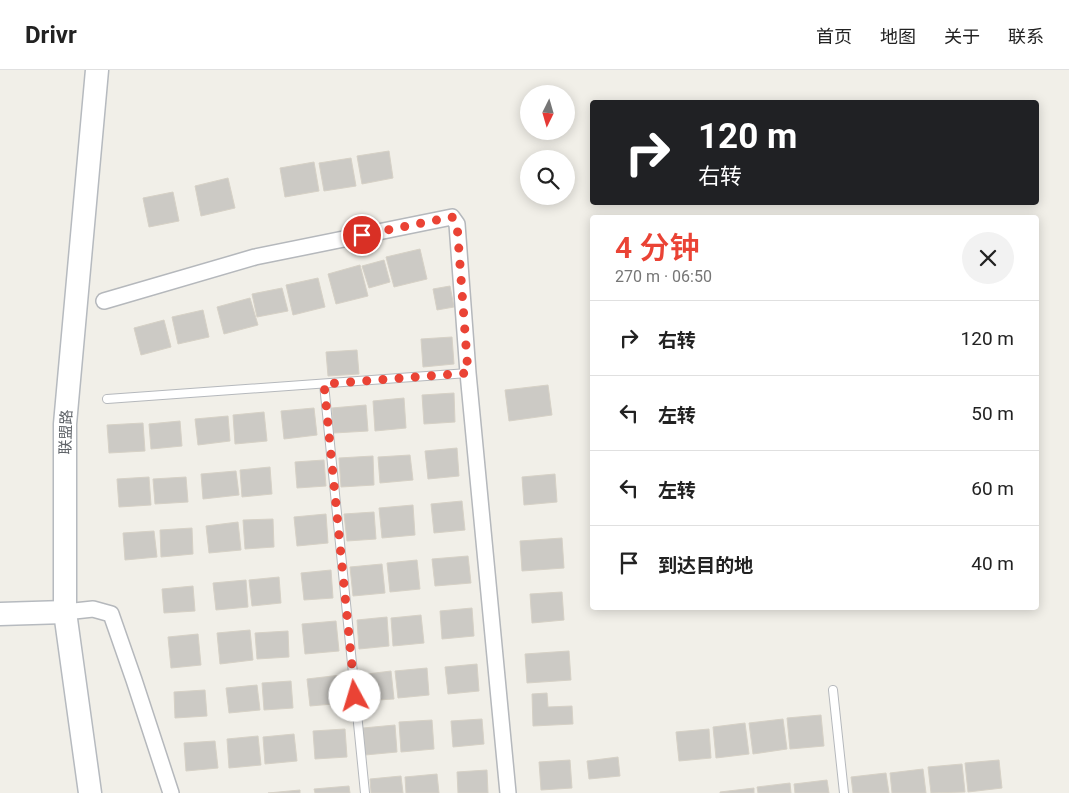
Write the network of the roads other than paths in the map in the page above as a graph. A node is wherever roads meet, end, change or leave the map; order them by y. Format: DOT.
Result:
graph roads {
  1 [pos="97,70"];
  2 [pos="104,301"];
  3 [pos="468,373"];
  4 [pos="324,384"];
  5 [pos="107,399"];
  6 [pos="65,612"];
  7 [pos="0,614"];
  8 [pos="833,690"];
  9 [pos="90,793"];
  10 [pos="171,793"];
  11 [pos="365,793"];
  12 [pos="508,793"];
  13 [pos="844,793"];
  1 -- 6 [label="street, 联盟路"];
  2 -- 3 [label="street"];
  3 -- 4 [label="lane"];
  3 -- 12 [label="street"];
  4 -- 5 [label="lane"];
  4 -- 11 [label="lane"];
  6 -- 7 [label="street"];
  6 -- 9 [label="street, 联盟路"];
  6 -- 10 [label="street"];
  8 -- 13 [label="lane"];
}
